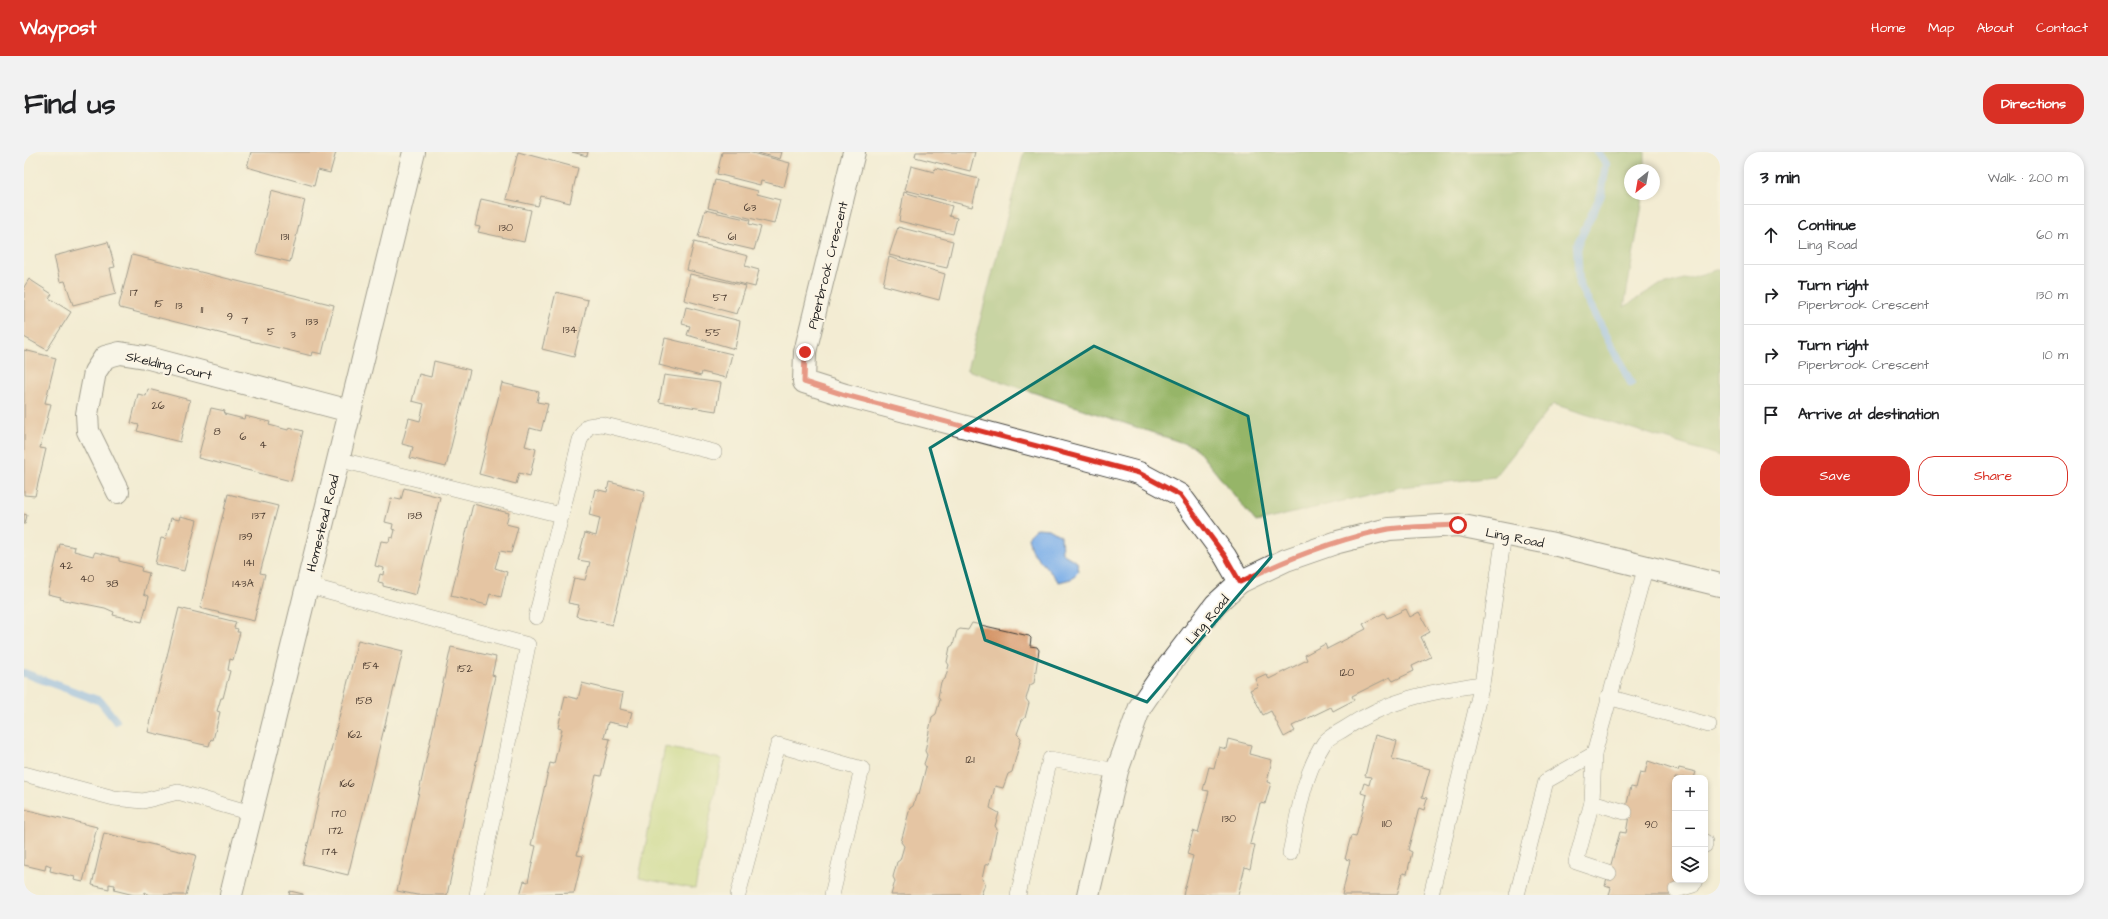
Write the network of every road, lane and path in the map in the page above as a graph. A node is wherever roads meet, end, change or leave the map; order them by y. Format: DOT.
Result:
graph roads {
  1 [pos="414,152"];
  2 [pos="854,152"];
  3 [pos="350,411"];
  4 [pos="714,452"];
  5 [pos="337,459"];
  6 [pos="118,492"];
  7 [pos="562,515"];
  8 [pos="1504,535"];
  9 [pos="1646,566"];
  10 [pos="1240,582"];
  11 [pos="306,585"];
  12 [pos="1720,585"];
  13 [pos="536,617"];
  14 [pos="1482,684"];
  15 [pos="1608,697"];
  16 [pos="1710,725"];
  17 [pos="1594,754"];
  18 [pos="1117,772"];
  19 [pos="24,774"];
  20 [pos="1592,802"];
  21 [pos="1625,812"];
  22 [pos="251,813"];
  23 [pos="1290,853"];
  24 [pos="1609,873"];
  25 [pos="1694,883"];
  26 [pos="1676,890"];
  27 [pos="232,895"];
  28 [pos="477,895"];
  29 [pos="738,895"];
  30 [pos="832,895"];
  31 [pos="1018,895"];
  32 [pos="1088,895"];
  33 [pos="1431,895"];
  34 [pos="1518,895"];
  1 -- 3 [label="street, Homestead Road"];
  2 -- 10 [label="street, Piperbrook Crescent"];
  3 -- 5 [label="street, Homestead Road"];
  3 -- 6 [label="street, Skelding Court"];
  4 -- 7 [label="lane"];
  5 -- 7 [label="lane"];
  5 -- 11 [label="street, Homestead Road"];
  7 -- 13 [label="lane"];
  8 -- 9 [label="street, Ling Road"];
  8 -- 10 [label="street, Ling Road"];
  8 -- 14 [label="lane"];
  9 -- 12 [label="street, Ling Road"];
  9 -- 15 [label="lane"];
  10 -- 18 [label="street, Ling Road"];
  11 -- 22 [label="street, Homestead Road"];
  11 -- 28 [label="lane"];
  14 -- 23 [label="lane"];
  14 -- 33 [label="lane"];
  15 -- 16 [label="lane"];
  15 -- 17 [label="lane"];
  17 -- 20 [label="lane"];
  17 -- 34 [label="lane"];
  18 -- 31 [label="lane"];
  18 -- 32 [label="street, Ling Road"];
  19 -- 22 [label="lane"];
  20 -- 21 [label="lane"];
  20 -- 24 [label="lane"];
  22 -- 27 [label="street, Homestead Road"];
  25 -- 26 [label="lane"];
  29 -- 30 [label="lane"];
}
